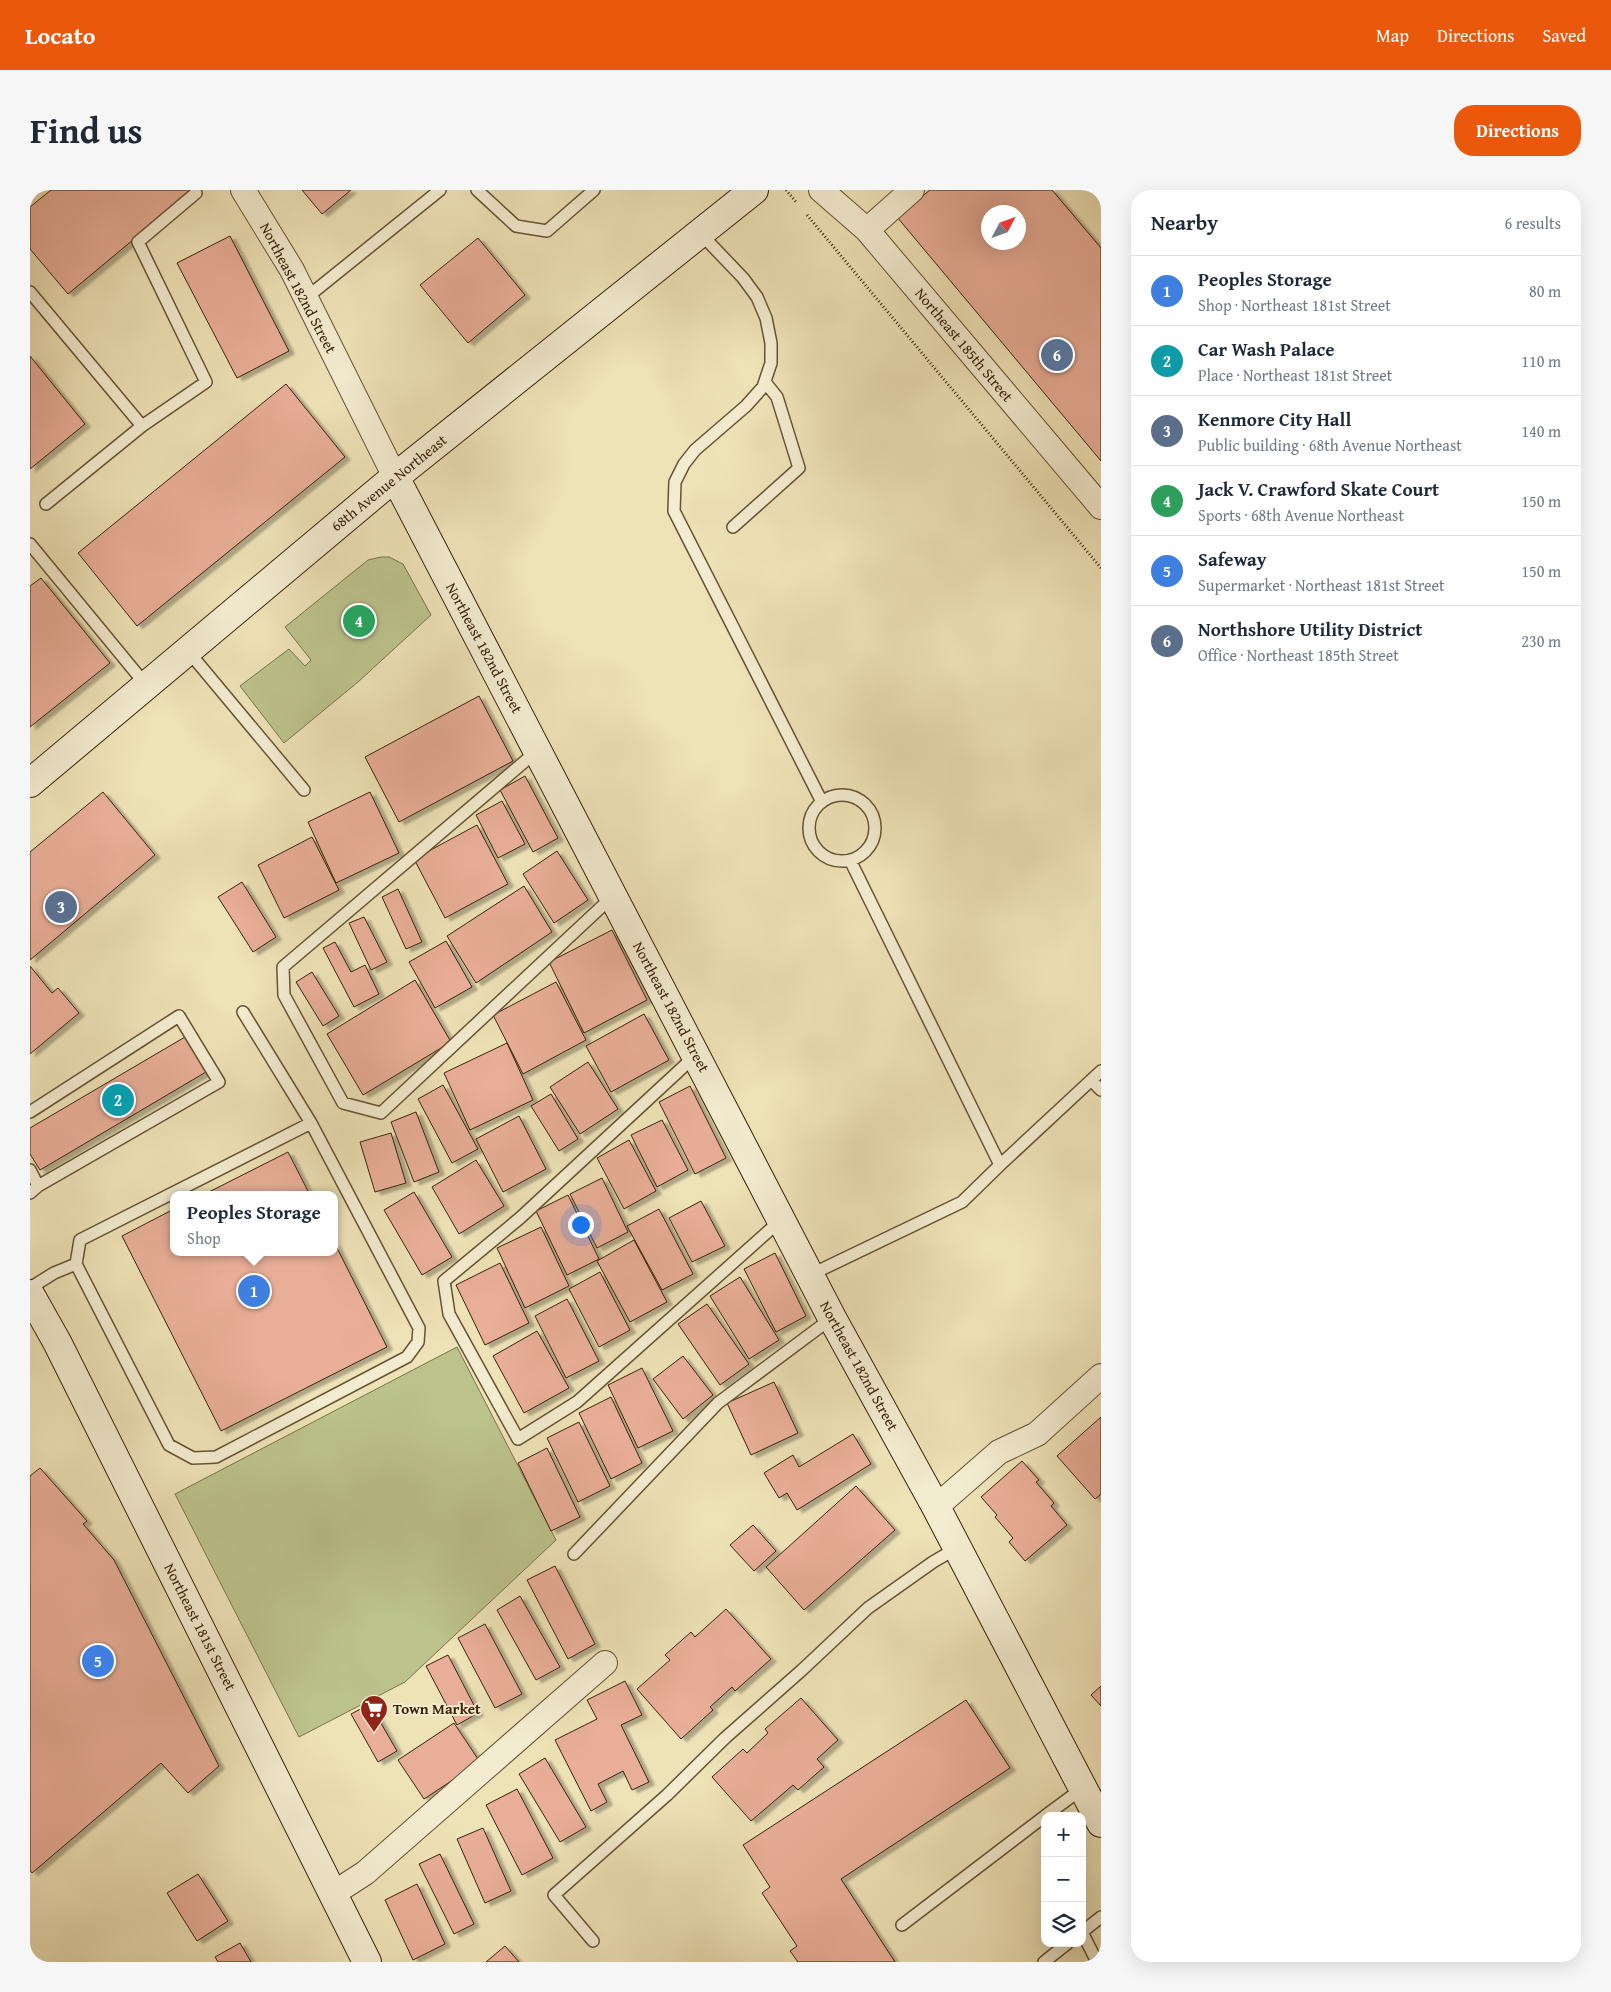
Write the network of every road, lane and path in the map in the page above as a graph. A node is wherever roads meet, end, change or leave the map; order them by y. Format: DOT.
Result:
graph roads {
  1 [pos="243,190"];
  2 [pos="440,190"];
  3 [pos="477,190"];
  4 [pos="594,190"];
  5 [pos="754,190"];
  6 [pos="786,190"];
  7 [pos="821,190"];
  8 [pos="912,190"];
  9 [pos="196,193"];
  10 [pos="798,205"];
  11 [pos="805,213"];
  12 [pos="867,230"];
  13 [pos="700,233"];
  14 [pos="30,292"];
  15 [pos="306,298"];
  16 [pos="765,382"];
  17 [pos="142,426"];
  18 [pos="395,478"];
  19 [pos="46,504"];
  20 [pos="1101,507"];
  21 [pos="733,526"];
  22 [pos="30,544"];
  23 [pos="34,556"];
  24 [pos="1101,568"];
  25 [pos="187,650"];
  26 [pos="146,685"];
  27 [pos="537,751"];
  28 [pos="30,783"];
  29 [pos="304,790"];
  30 [pos="822,802"];
  31 [pos="850,860"];
  32 [pos="613,896"];
  33 [pos="242,1012"];
  34 [pos="696,1055"];
  35 [pos="1101,1071"];
  36 [pos="1091,1080"];
  37 [pos="1101,1090"];
  38 [pos="30,1112"];
  39 [pos="311,1123"];
  40 [pos="1000,1165"];
  41 [pos="30,1170"];
  42 [pos="34,1190"];
  43 [pos="177,1191"];
  44 [pos="170,1194"];
  45 [pos="782,1220"];
  46 [pos="76,1264"];
  47 [pos="810,1275"];
  48 [pos="30,1288"];
  49 [pos="35,1311"];
  50 [pos="832,1318"];
  51 [pos="1101,1376"];
  52 [pos="936,1507"];
  53 [pos="957,1548"];
  54 [pos="574,1554"];
  55 [pos="605,1663"];
  56 [pos="1083,1788"];
  57 [pos="1050,1812"];
  58 [pos="1041,1819"];
  59 [pos="1101,1823"];
  60 [pos="334,1893"];
  61 [pos="1101,1917"];
  62 [pos="902,1925"];
  63 [pos="1086,1929"];
  64 [pos="1086,1940"];
  65 [pos="593,1941"];
  66 [pos="1063,1947"];
  67 [pos="367,1962"];
  68 [pos="1044,1962"];
  69 [pos="1097,1962"];
  1 -- 15 [label="street, Northeast 182nd Street"];
  2 -- 15 [label="lane"];
  3 -- 4 [label="lane"];
  5 -- 13 [label="street, 68th Avenue Northeast"];
  6 -- 10 [label="path"];
  7 -- 12 [label="street, Northeast 185th Street"];
  8 -- 12 [label="street"];
  9 -- 17 [label="lane"];
  11 -- 24 [label="path"];
  12 -- 20 [label="street, Northeast 185th Street"];
  13 -- 16 [label="lane"];
  13 -- 18 [label="street, 68th Avenue Northeast"];
  14 -- 17 [label="lane"];
  15 -- 18 [label="street, Northeast 182nd Street"];
  16 -- 21 [label="lane"];
  16 -- 30 [label="lane"];
  17 -- 19 [label="lane"];
  18 -- 25 [label="street, 68th Avenue Northeast"];
  18 -- 27 [label="street, Northeast 182nd Street"];
  22 -- 23 [label="lane"];
  23 -- 26 [label="lane"];
  25 -- 26 [label="street, 68th Avenue Northeast"];
  25 -- 29 [label="lane"];
  26 -- 28 [label="street, 68th Avenue Northeast"];
  27 -- 32 [label="street, Northeast 182nd Street"];
  27 -- 32 [label="lane"];
  30 -- 31 [label="lane"];
  30 -- 31 [label="lane"];
  31 -- 40 [label="lane"];
  32 -- 34 [label="street, Northeast 182nd Street"];
  33 -- 39 [label="lane"];
  34 -- 45 [label="street, Northeast 182nd Street"];
  34 -- 45 [label="lane"];
  35 -- 36 [label="lane"];
  36 -- 37 [label="lane"];
  36 -- 40 [label="lane"];
  38 -- 42 [label="lane"];
  39 -- 43 [label="lane"];
  39 -- 46 [label="lane"];
  40 -- 47 [label="lane"];
  41 -- 42 [label="lane"];
  44 -- 46 [label="lane"];
  45 -- 47 [label="street, Northeast 182nd Street"];
  46 -- 48 [label="lane"];
  47 -- 50 [label="street, Northeast 182nd Street"];
  49 -- 60 [label="street, Northeast 181st Street"];
  50 -- 52 [label="street, Northeast 182nd Street"];
  50 -- 54 [label="lane"];
  51 -- 52 [label="street"];
  52 -- 53 [label="street, Northeast 182nd Street"];
  53 -- 56 [label="street, Northeast 182nd Street"];
  53 -- 65 [label="lane"];
  55 -- 60 [label="street"];
  56 -- 57 [label="lane"];
  56 -- 59 [label="street, Northeast 182nd Street"];
  58 -- 62 [label="lane"];
  60 -- 67 [label="street, Northeast 181st Street"];
  61 -- 63 [label="lane"];
  64 -- 69 [label="lane"];
  66 -- 68 [label="lane"];
}
